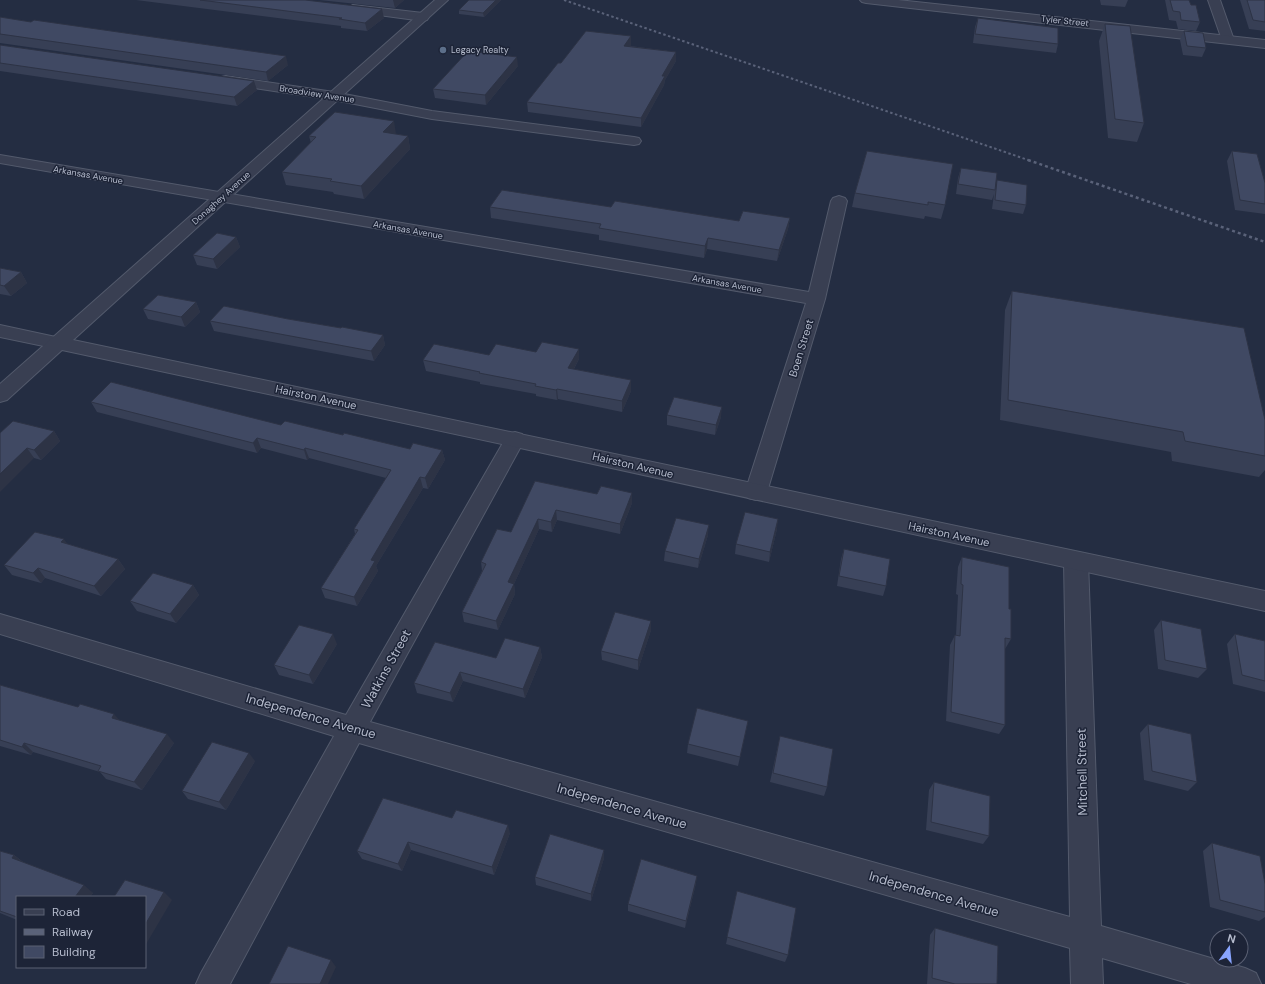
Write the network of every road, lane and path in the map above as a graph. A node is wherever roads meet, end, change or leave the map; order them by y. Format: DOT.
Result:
graph roads {
  1 [pos="442,0"];
  2 [pos="866,0"];
  3 [pos="1214,0"];
  4 [pos="345,8"];
  5 [pos="423,16"];
  6 [pos="1228,40"];
  7 [pos="1265,44"];
  8 [pos="210,78"];
  9 [pos="334,96"];
  10 [pos="634,141"];
  11 [pos="0,160"];
  12 [pos="221,198"];
  13 [pos="839,201"];
  14 [pos="816,299"];
  15 [pos="0,331"];
  16 [pos="58,343"];
  17 [pos="0,395"];
  18 [pos="515,438"];
  19 [pos="756,492"];
  20 [pos="1076,561"];
  21 [pos="1265,601"];
  22 [pos="0,624"];
  23 [pos="352,729"];
  24 [pos="1086,937"];
  25 [pos="212,984"];
  26 [pos="1087,984"];
  27 [pos="1245,984"];
  1 -- 5 [label="street, Donaghey Avenue"];
  2 -- 6 [label="street, Tyler Street"];
  3 -- 6 [label="street"];
  4 -- 5 [label="street"];
  5 -- 9 [label="street, Donaghey Avenue"];
  6 -- 7 [label="street, Tyler Street"];
  8 -- 9 [label="street, Broadview Avenue"];
  9 -- 10 [label="street, Broadview Avenue"];
  9 -- 12 [label="street, Donaghey Avenue"];
  11 -- 12 [label="street, Arkansas Avenue"];
  12 -- 14 [label="street, Arkansas Avenue"];
  12 -- 16 [label="street, Donaghey Avenue"];
  13 -- 14 [label="street, Boen Street"];
  14 -- 19 [label="street, Boen Street"];
  15 -- 16 [label="street, Hairston Avenue"];
  16 -- 17 [label="street, Donaghey Avenue"];
  16 -- 18 [label="street, Hairston Avenue"];
  18 -- 19 [label="street, Hairston Avenue"];
  18 -- 23 [label="street, Watkins Street"];
  19 -- 20 [label="street, Hairston Avenue"];
  20 -- 21 [label="street, Hairston Avenue"];
  20 -- 24 [label="street, Mitchell Street"];
  22 -- 23 [label="street, Independence Avenue"];
  23 -- 24 [label="street, Independence Avenue"];
  23 -- 25 [label="street, Watkins Street"];
  24 -- 26 [label="street, Mitchell Street"];
  24 -- 27 [label="street, Independence Avenue"];
}
